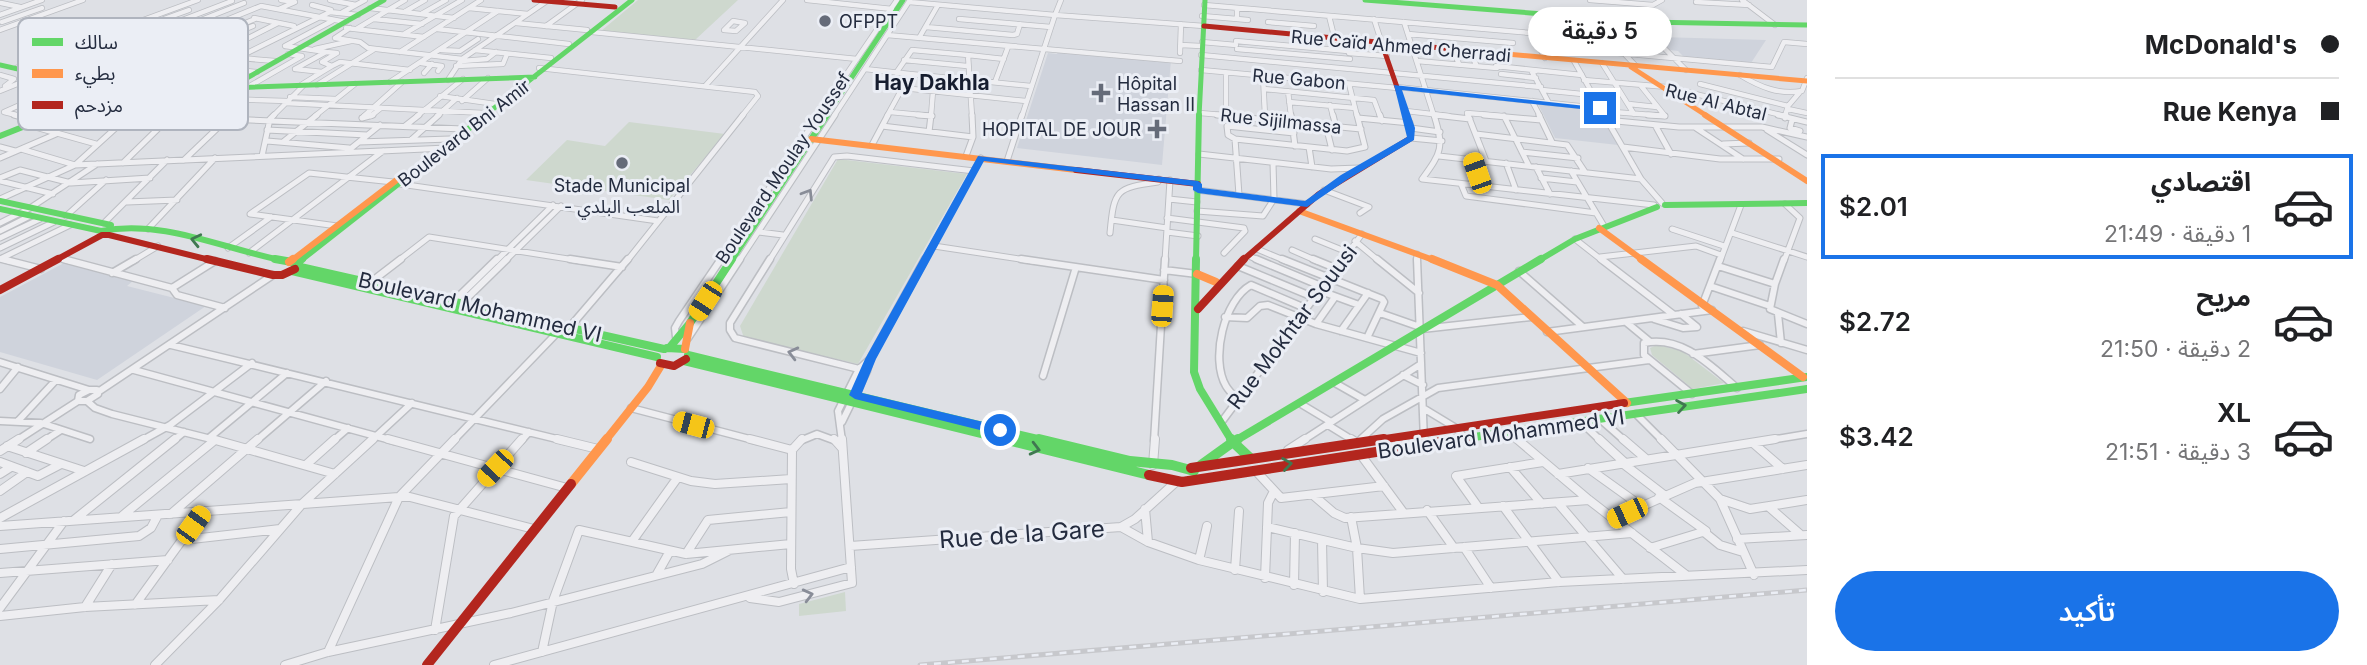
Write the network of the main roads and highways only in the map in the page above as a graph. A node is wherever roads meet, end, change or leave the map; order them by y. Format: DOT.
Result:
graph roads {
  1 [pos="384,0"];
  2 [pos="534,0"];
  3 [pos="624,0"];
  4 [pos="632,0"];
  5 [pos="1366,0"];
  6 [pos="544,1"];
  7 [pos="907,1"];
  8 [pos="579,2"];
  9 [pos="1204,2"];
  10 [pos="368,4"];
  11 [pos="615,7"];
  12 [pos="897,7"];
  13 [pos="1807,24"];
  14 [pos="1204,26"];
  15 [pos="590,31"];
  16 [pos="1382,44"];
  17 [pos="1632,66"];
  18 [pos="542,68"];
  19 [pos="248,77"];
  20 [pos="532,77"];
  21 [pos="1807,80"];
  22 [pos="248,87"];
  23 [pos="18,126"];
  24 [pos="1727,127"];
  25 [pos="0,136"];
  26 [pos="811,139"];
  27 [pos="443,148"];
  28 [pos="1776,159"];
  29 [pos="1806,177"];
  30 [pos="396,183"];
  31 [pos="1198,187"];
  32 [pos="0,200"];
  33 [pos="1807,204"];
  34 [pos="0,209"];
  35 [pos="1299,211"];
  36 [pos="30,212"];
  37 [pos="1600,228"];
  38 [pos="104,231"];
  39 [pos="292,265"];
  40 [pos="1197,274"];
  41 [pos="1216,284"];
  42 [pos="1495,287"];
  43 [pos="1197,288"];
  44 [pos="0,290"];
  45 [pos="1706,307"];
  46 [pos="1197,312"];
  47 [pos="1529,317"];
  48 [pos="690,323"];
  49 [pos="1757,345"];
  50 [pos="667,348"];
  51 [pos="685,355"];
  52 [pos="660,361"];
  53 [pos="674,366"];
  54 [pos="1585,368"];
  55 [pos="1803,377"];
  56 [pos="648,387"];
  57 [pos="1807,388"];
  58 [pos="848,398"];
  59 [pos="1624,403"];
  60 [pos="1233,442"];
  61 [pos="1250,458"];
  62 [pos="1172,466"];
  63 [pos="1195,471"];
  64 [pos="1175,479"];
  65 [pos="428,665"];
  1 -- 10 [label="main road"];
  2 -- 6 [label="main road"];
  3 -- 11 [label="main road, Boulevard Bni Amir"];
  4 -- 15 [label="main road, Boulevard Bni Amir"];
  5 -- 13 [label="main road"];
  6 -- 8 [label="main road"];
  7 -- 12 [label="main road, Boulevard Moulay Youssef"];
  8 -- 11 [label="main road"];
  9 -- 14 [label="main road"];
  10 -- 19 [label="main road"];
  11 -- 15 [label="main road, Boulevard Bni Amir"];
  12 -- 26 [label="main road, Boulevard Moulay Youssef"];
  14 -- 16 [label="main road, Rue Caïd Ahmed Cherradi"];
  14 -- 31 [label="main road"];
  15 -- 18 [label="main road, Boulevard Bni Amir"];
  15 -- 18 [label="main road, Boulevard Bni Amir"];
  16 -- 17 [label="main road, Rue Caïd Ahmed Cherradi"];
  16 -- 35 [label="main road"];
  17 -- 21 [label="main road, Rue Caïd Ahmed Cherradi"];
  17 -- 24 [label="main road"];
  18 -- 20 [label="main road, Boulevard Bni Amir"];
  20 -- 22 [label="main road"];
  20 -- 27 [label="main road, Boulevard Bni Amir"];
  20 -- 27 [label="main road, Boulevard Bni Amir"];
  23 -- 25 [label="main road"];
  24 -- 28 [label="main road"];
  24 -- 28 [label="main road"];
  26 -- 31 [label="main road"];
  26 -- 48 [label="main road, Boulevard Moulay Youssef"];
  27 -- 30 [label="main road, Boulevard Bni Amir"];
  28 -- 29 [label="main road"];
  30 -- 39 [label="main road, Boulevard Bni Amir"];
  30 -- 39 [label="main road, Boulevard Bni Amir"];
  31 -- 40 [label="main road"];
  32 -- 36 [label="main road, Boulevard Mohammed VI"];
  33 -- 37 [label="main road"];
  34 -- 36 [label="main road, Boulevard Mohammed VI"];
  35 -- 41 [label="main road"];
  35 -- 42 [label="main road"];
  36 -- 38 [label="main road, Boulevard Mohammed VI"];
  36 -- 38 [label="main road, Boulevard Mohammed VI"];
  37 -- 42 [label="main road"];
  37 -- 45 [label="main road"];
  39 -- 38 [label="main road, Boulevard Mohammed VI, one-way"];
  38 -- 39 [label="main road, Boulevard Mohammed VI"];
  38 -- 44 [label="main road"];
  39 -- 50 [label="main road, Boulevard Mohammed VI"];
  39 -- 52 [label="main road, Boulevard Mohammed VI"];
  40 -- 41 [label="main road"];
  40 -- 43 [label="main road"];
  41 -- 43 [label="main road"];
  41 -- 46 [label="main road"];
  42 -- 47 [label="main road"];
  42 -- 60 [label="main road"];
  43 -- 46 [label="main road"];
  45 -- 49 [label="main road"];
  45 -- 49 [label="main road"];
  46 -- 60 [label="main road"];
  47 -- 54 [label="main road"];
  47 -- 54 [label="main road"];
  48 -- 50 [label="main road, Boulevard Moulay Youssef"];
  48 -- 51 [label="main road, Boulevard Moulay Youssef"];
  49 -- 55 [label="main road"];
  50 -- 51 [label="main road, Boulevard Mohammed VI"];
  50 -- 52 [label="main road, Boulevard Moulay Youssef"];
  51 -- 53 [label="main road"];
  51 -- 58 [label="main road"];
  52 -- 53 [label="main road, Boulevard Mohammed VI"];
  52 -- 56 [label="main road"];
  53 -- 56 [label="main road"];
  54 -- 59 [label="main road"];
  55 -- 57 [label="main road"];
  55 -- 59 [label="main road, Boulevard Mohammed VI"];
  56 -- 65 [label="main road"];
  63 -- 57 [label="main road, Boulevard Mohammed VI, one-way"];
  58 -- 62 [label="main road"];
  58 -- 64 [label="main road, one-way"];
  59 -- 61 [label="main road, Boulevard Mohammed VI"];
  60 -- 61 [label="main road"];
  60 -- 63 [label="main road"];
  61 -- 63 [label="main road, Boulevard Mohammed VI"];
  62 -- 63 [label="main road"];
  62 -- 64 [label="main road"];
  63 -- 64 [label="main road"];
}
